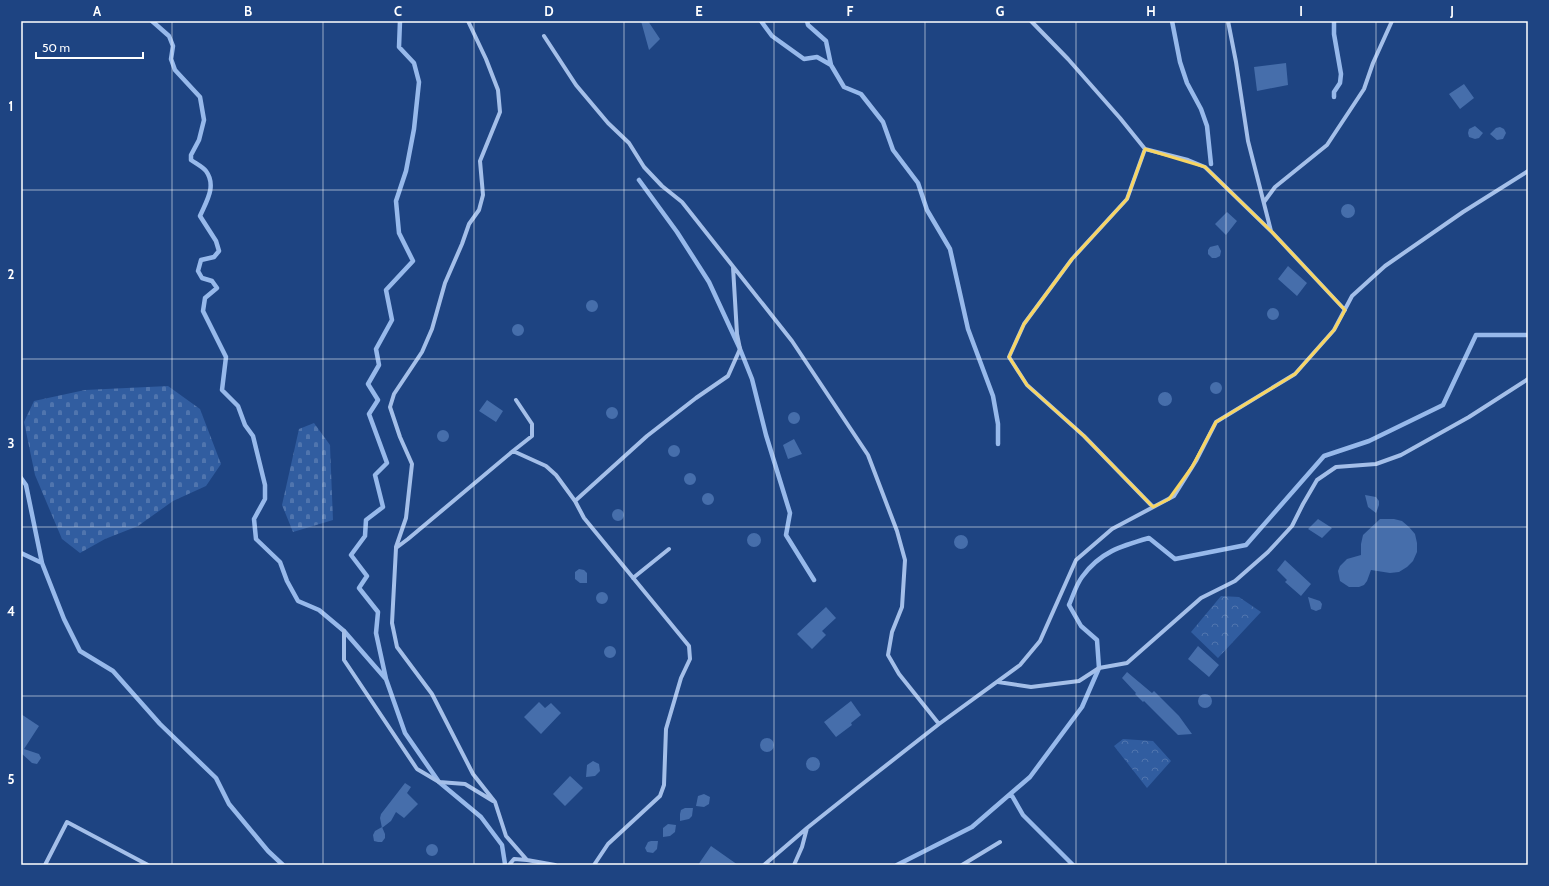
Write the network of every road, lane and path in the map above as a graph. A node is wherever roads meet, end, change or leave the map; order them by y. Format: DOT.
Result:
graph roads {
  1 [pos="468,21"];
  2 [pos="1031,21"];
  3 [pos="1228,21"];
  4 [pos="1392,21"];
  5 [pos="544,36"];
  6 [pos="1145,149"];
  7 [pos="1528,171"];
  8 [pos="1264,202"];
  9 [pos="1271,231"];
  10 [pos="733,267"];
  11 [pos="1344,310"];
  12 [pos="1528,379"];
  13 [pos="516,400"];
  14 [pos="513,450"];
  15 [pos="575,501"];
  16 [pos="1153,508"];
  17 [pos="396,548"];
  18 [pos="669,549"];
  19 [pos="633,578"];
  20 [pos="344,631"];
  21 [pos="998,682"];
  22 [pos="939,724"];
  23 [pos="495,802"];
  24 [pos="807,828"];
  25 [pos="1000,842"];
  26 [pos="527,860"];
  27 [pos="45,865"];
  28 [pos="148,865"];
  29 [pos="508,865"];
  30 [pos="555,865"];
  31 [pos="594,865"];
  32 [pos="764,865"];
  33 [pos="794,865"];
  34 [pos="962,865"];
  1 -- 17 [label="street"];
  2 -- 6 [label="street"];
  3 -- 8 [label="street"];
  4 -- 8 [label="street"];
  5 -- 10 [label="street"];
  6 -- 9 [label="street"];
  6 -- 16 [label="street"];
  7 -- 11 [label="street"];
  8 -- 9 [label="street"];
  9 -- 11 [label="street"];
  10 -- 15 [label="street"];
  10 -- 22 [label="street"];
  11 -- 16 [label="street"];
  12 -- 21 [label="street"];
  13 -- 14 [label="street"];
  14 -- 15 [label="street"];
  14 -- 17 [label="street"];
  15 -- 19 [label="street"];
  16 -- 21 [label="street"];
  17 -- 23 [label="street"];
  18 -- 19 [label="street"];
  19 -- 31 [label="street"];
  20 -- 23 [label="street"];
  21 -- 22 [label="street"];
  22 -- 24 [label="street"];
  23 -- 26 [label="street"];
  24 -- 32 [label="street"];
  24 -- 33 [label="street"];
  25 -- 34 [label="street"];
  26 -- 29 [label="street"];
  26 -- 30 [label="street"];
  27 -- 28 [label="street"];
}
